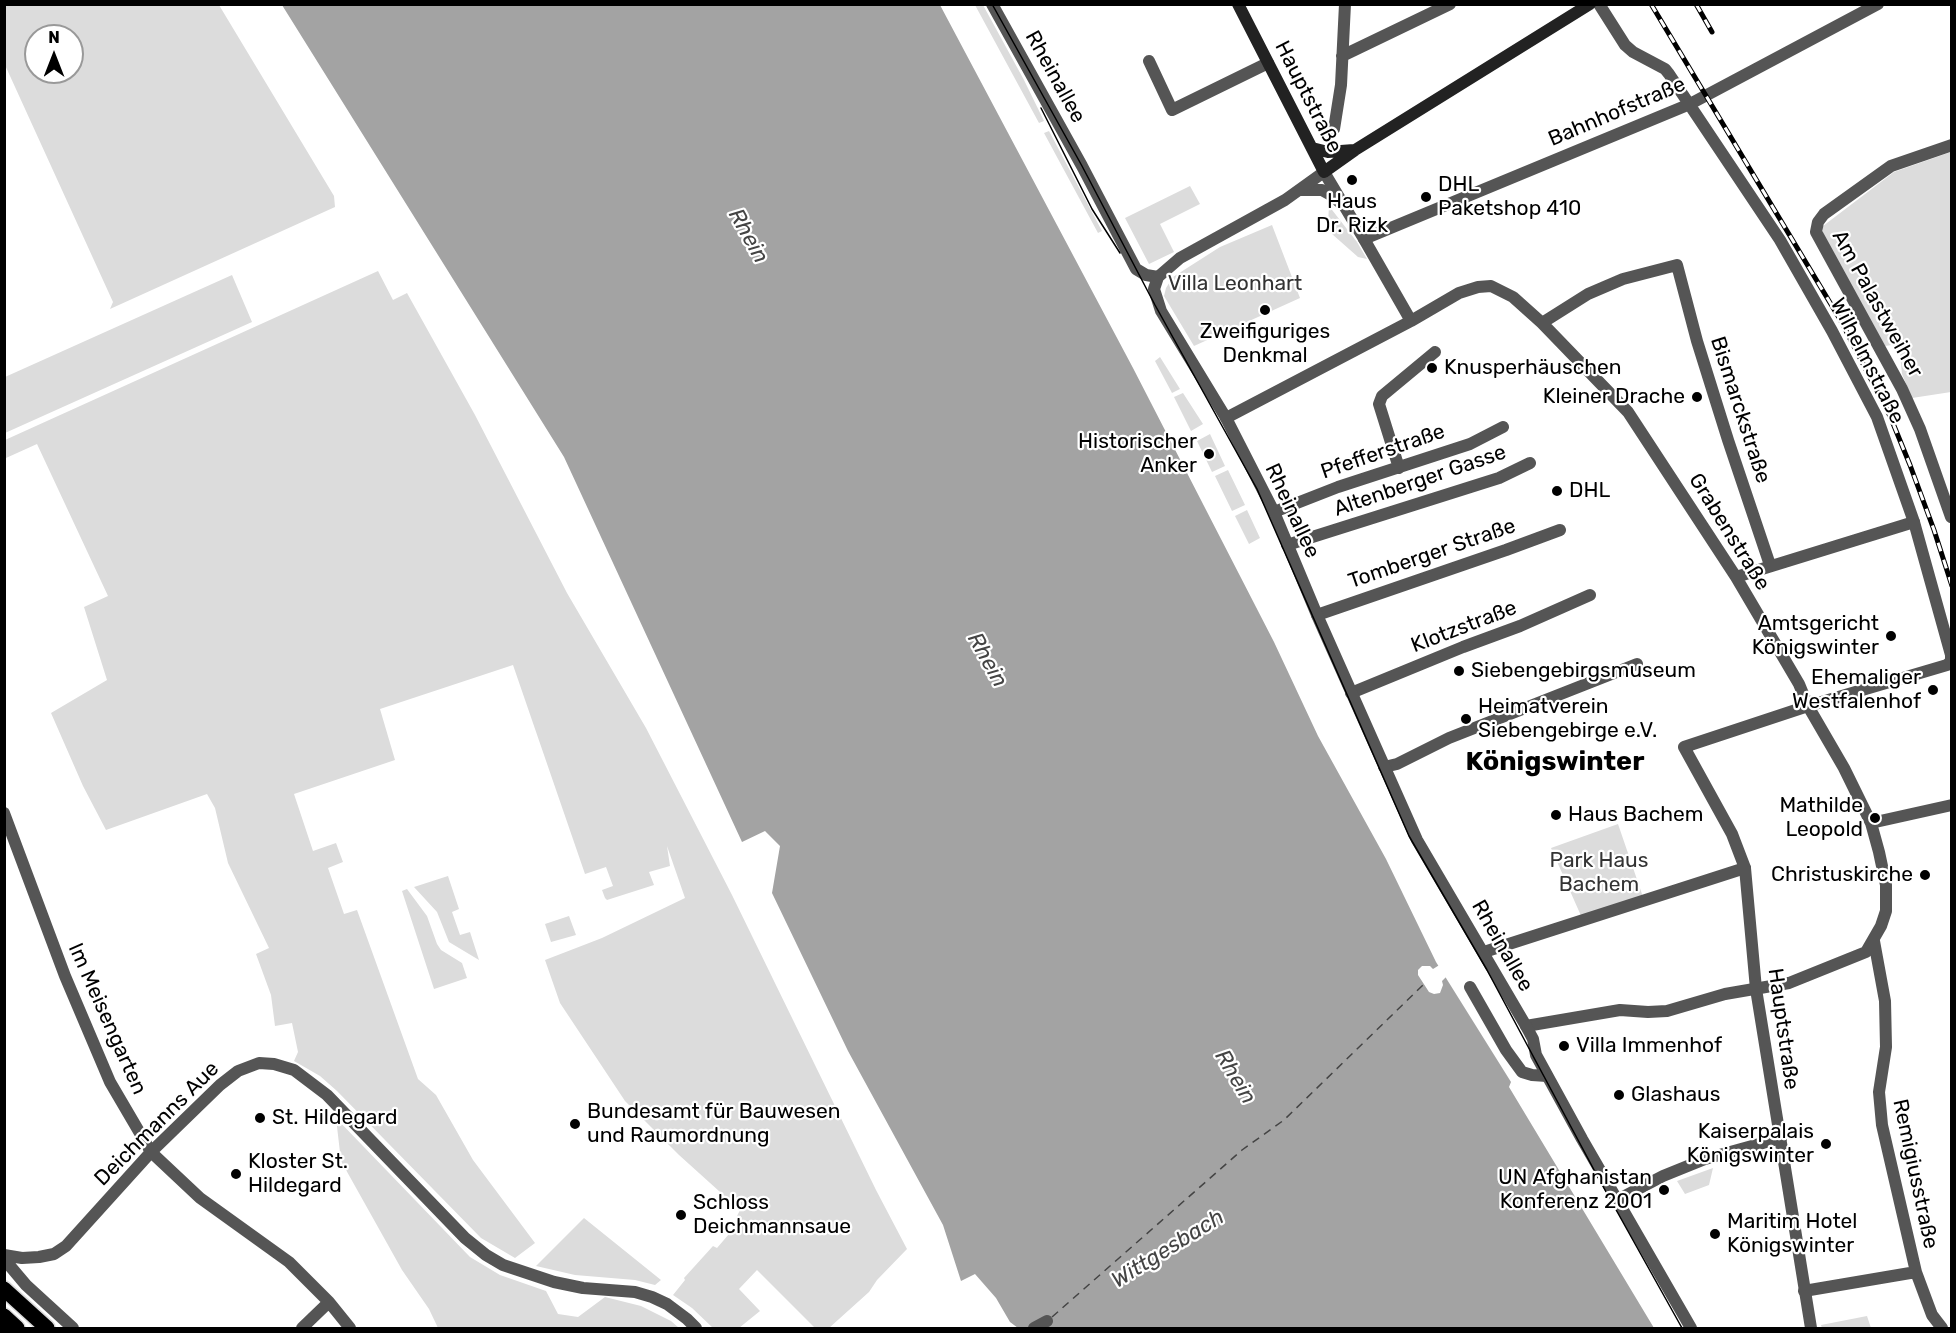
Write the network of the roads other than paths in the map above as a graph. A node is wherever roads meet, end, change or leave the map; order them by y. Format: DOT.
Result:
graph roads {
  1 [pos="992,4"];
  2 [pos="1238,4"];
  3 [pos="1345,4"];
  4 [pos="1450,4"];
  5 [pos="1590,4"];
  6 [pos="1599,4"];
  7 [pos="1878,4"];
  8 [pos="1342,56"];
  9 [pos="1149,61"];
  10 [pos="1268,63"];
  11 [pos="1692,103"];
  12 [pos="1334,129"];
  13 [pos="1952,145"];
  14 [pos="1312,148"];
  15 [pos="1355,150"];
  16 [pos="1324,172"];
  17 [pos="1301,190"];
  18 [pos="1345,207"];
  19 [pos="1364,239"];
  20 [pos="1158,277"];
  21 [pos="1411,321"];
  22 [pos="1542,322"];
  23 [pos="1436,352"];
  24 [pos="1226,418"];
  25 [pos="1503,427"];
  26 [pos="1530,463"];
  27 [pos="1399,468"];
  28 [pos="1274,512"];
  29 [pos="1951,517"];
  30 [pos="1914,522"];
  31 [pos="1560,530"];
  32 [pos="1287,545"];
  33 [pos="1770,565"];
  34 [pos="1736,577"];
  35 [pos="1590,595"];
  36 [pos="1317,615"];
  37 [pos="1951,662"];
  38 [pos="1637,664"];
  39 [pos="1351,693"];
  40 [pos="1808,706"];
  41 [pos="1384,767"];
  42 [pos="1952,806"];
  43 [pos="4,813"];
  44 [pos="1871,823"];
  45 [pos="1745,868"];
  46 [pos="1874,941"];
  47 [pos="1484,952"];
  48 [pos="1470,987"];
  49 [pos="1756,989"];
  50 [pos="1526,1026"];
  51 [pos="1510,1055"];
  52 [pos="1536,1055"];
  53 [pos="1547,1076"];
  54 [pos="1780,1138"];
  55 [pos="151,1152"];
  56 [pos="1617,1200"];
  57 [pos="4,1257"];
  58 [pos="1916,1272"];
  59 [pos="4,1289"];
  60 [pos="1804,1292"];
  61 [pos="329,1302"];
  62 [pos="4,1316"];
  63 [pos="1047,1322"];
  64 [pos="17,1329"];
  65 [pos="46,1329"];
  66 [pos="73,1329"];
  67 [pos="302,1329"];
  68 [pos="350,1329"];
  69 [pos="696,1329"];
  70 [pos="1034,1329"];
  71 [pos="1691,1329"];
  72 [pos="1811,1329"];
  73 [pos="1942,1329"];
  1 -- 20 [label="street, Rheinallee"];
  2 -- 10 [label="main road, Hauptstraße"];
  3 -- 8 [label="street"];
  4 -- 8 [label="street"];
  5 -- 15 [label="main road"];
  6 -- 11 [label="street, Wilhelmstraße"];
  7 -- 11 [label="street, Bahnhofstraße"];
  8 -- 12 [label="street"];
  9 -- 10 [label="street"];
  10 -- 14 [label="main road, Hauptstraße"];
  11 -- 19 [label="street, Bahnhofstraße"];
  11 -- 30 [label="street, Wilhelmstraße"];
  13 -- 29 [label="street, Am Palastweiher"];
  14 -- 15 [label="main road"];
  14 -- 16 [label="main road, Hauptstraße"];
  15 -- 16 [label="main road"];
  16 -- 17 [label="street"];
  16 -- 18 [label="street, Hauptstraße"];
  17 -- 18 [label="street, Hauptstraße"];
  17 -- 20 [label="street"];
  18 -- 19 [label="street, Hauptstraße"];
  19 -- 21 [label="street, Hauptstraße"];
  20 -- 24 [label="street, Rheinallee"];
  21 -- 22 [label="street, Grabenstraße"];
  21 -- 24 [label="street, Grabenstraße"];
  22 -- 33 [label="street, Bismarckstraße"];
  22 -- 34 [label="street, Grabenstraße"];
  23 -- 27 [label="street"];
  24 -- 28 [label="street, Rheinallee"];
  25 -- 27 [label="street, Pfefferstraße"];
  26 -- 32 [label="street, Altenberger Gasse"];
  27 -- 28 [label="street, Pfefferstraße"];
  28 -- 32 [label="street, Rheinallee"];
  30 -- 33 [label="street"];
  30 -- 37 [label="street, Wilhelmstraße"];
  31 -- 36 [label="street, Tomberger Straße"];
  32 -- 36 [label="street, Rheinallee"];
  33 -- 34 [label="street"];
  34 -- 40 [label="street, Grabenstraße"];
  35 -- 39 [label="street, Klotzstraße"];
  36 -- 39 [label="street, Rheinallee"];
  37 -- 40 [label="street"];
  38 -- 41 [label="street"];
  39 -- 41 [label="street, Rheinallee"];
  40 -- 44 [label="street, Grabenstraße"];
  40 -- 45 [label="street, Hauptstraße"];
  41 -- 47 [label="street, Rheinallee"];
  42 -- 44 [label="street"];
  43 -- 55 [label="street, Im Meisengarten"];
  44 -- 46 [label="street, Grabenstraße"];
  45 -- 47 [label="street"];
  45 -- 49 [label="street, Hauptstraße"];
  46 -- 49 [label="street"];
  46 -- 58 [label="street, Remigiusstraße"];
  47 -- 50 [label="street, Rheinallee"];
  48 -- 51 [label="street"];
  49 -- 50 [label="street"];
  49 -- 54 [label="street, Hauptstraße"];
  50 -- 52 [label="street, Rheinallee"];
  51 -- 52 [label="street"];
  51 -- 53 [label="street"];
  52 -- 53 [label="street, Rheinallee"];
  53 -- 56 [label="street, Rheinallee"];
  54 -- 56 [label="street"];
  54 -- 60 [label="street, Hauptstraße"];
  55 -- 57 [label="street, Deichmanns Aue"];
  55 -- 61 [label="street, Im Meisengarten"];
  55 -- 69 [label="street, Deichmanns Aue"];
  56 -- 71 [label="street, Rheinallee"];
  57 -- 66 [label="street"];
  58 -- 60 [label="street"];
  58 -- 73 [label="street, Remigiusstraße"];
  59 -- 65 [label="main road"];
  60 -- 72 [label="street, Hauptstraße"];
  61 -- 67 [label="street"];
  61 -- 68 [label="street, Im Meisengarten"];
  62 -- 64 [label="main road"];
  63 -- 70 [label="street"];
}
